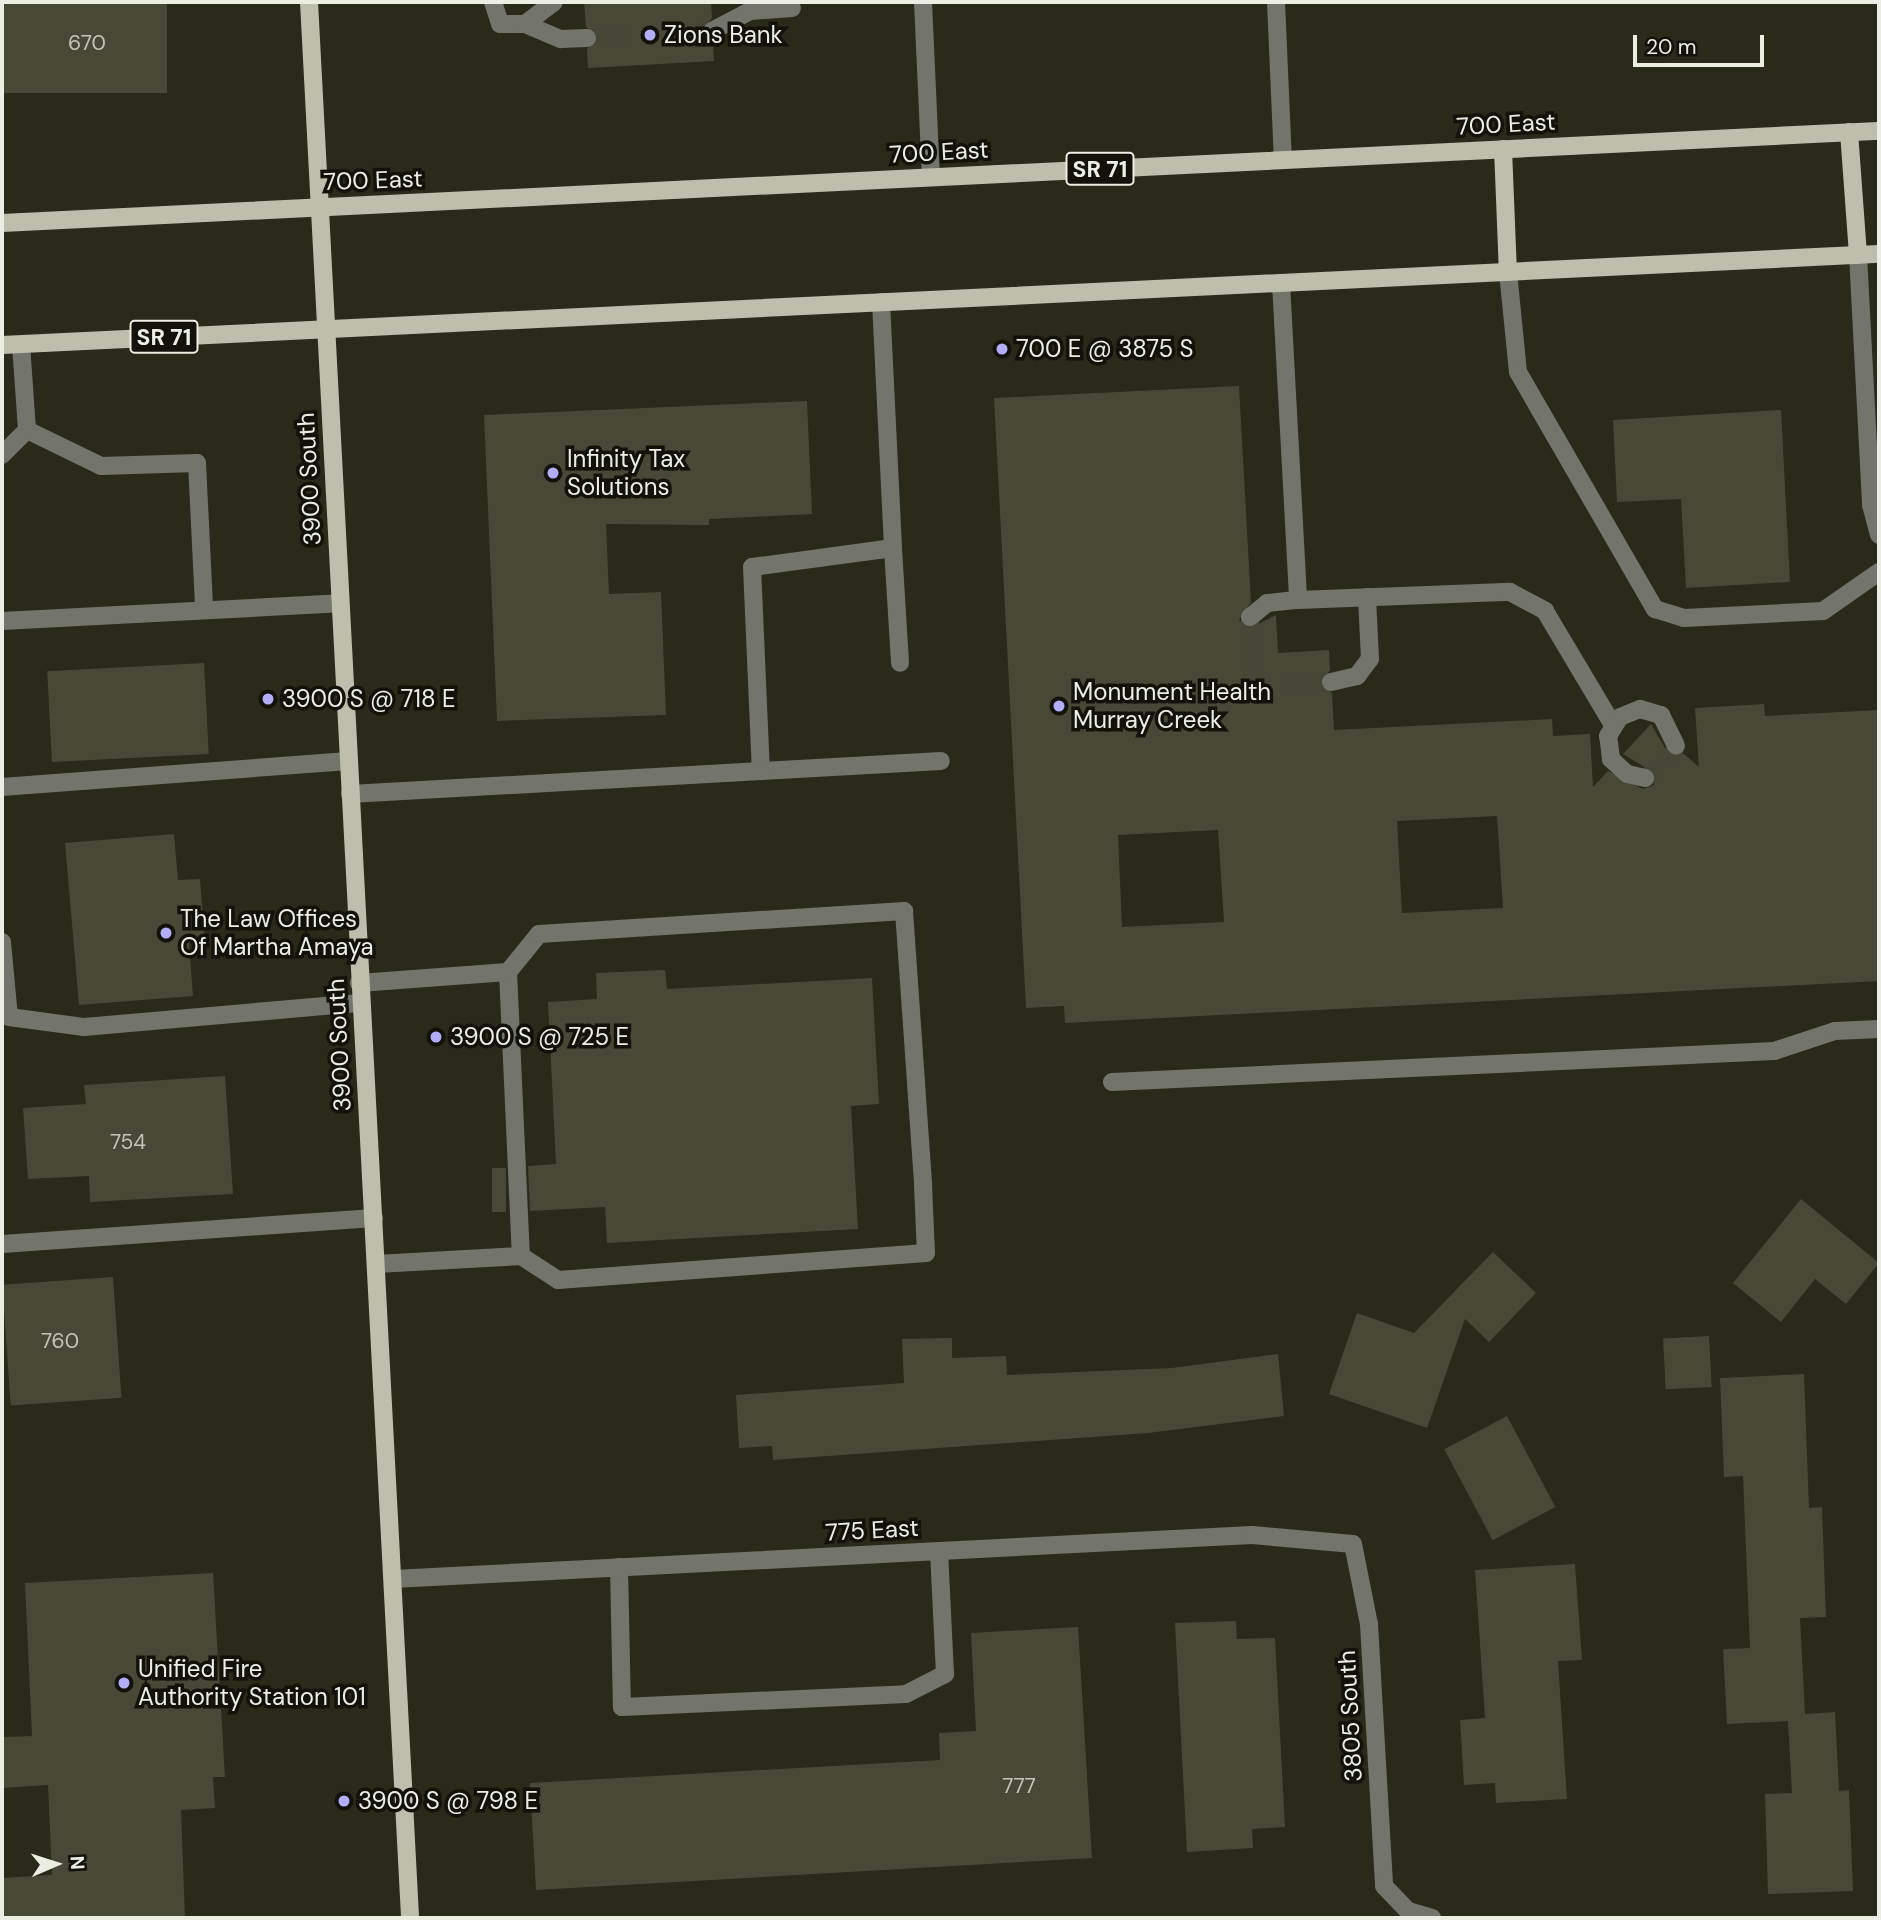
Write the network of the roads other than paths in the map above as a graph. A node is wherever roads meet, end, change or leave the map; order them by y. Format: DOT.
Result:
graph roads {
  1 [pos="309,2"];
  2 [pos="493,2"];
  3 [pos="554,2"];
  4 [pos="923,2"];
  5 [pos="1276,2"];
  6 [pos="744,6"];
  7 [pos="792,8"];
  8 [pos="525,24"];
  9 [pos="712,31"];
  10 [pos="587,38"];
  11 [pos="1879,131"];
  12 [pos="1849,132"];
  13 [pos="1503,149"];
  14 [pos="1283,160"];
  15 [pos="931,177"];
  16 [pos="321,207"];
  17 [pos="2,223"];
  18 [pos="1879,254"];
  19 [pos="1858,255"];
  20 [pos="1508,272"];
  21 [pos="1281,283"];
  22 [pos="881,302"];
  23 [pos="326,329"];
  24 [pos="21,344"];
  25 [pos="2,345"];
  26 [pos="27,430"];
  27 [pos="2,455"];
  28 [pos="1879,535"];
  29 [pos="893,548"];
  30 [pos="1879,572"];
  31 [pos="1367,597"];
  32 [pos="1298,600"];
  33 [pos="340,603"];
  34 [pos="204,608"];
  35 [pos="1250,617"];
  36 [pos="2,621"];
  37 [pos="900,663"];
  38 [pos="1331,682"];
  39 [pos="1613,725"];
  40 [pos="1676,746"];
  41 [pos="348,761"];
  42 [pos="941,761"];
  43 [pos="761,771"];
  44 [pos="1645,778"];
  45 [pos="2,787"];
  46 [pos="350,794"];
  47 [pos="2,942"];
  48 [pos="508,972"];
  49 [pos="359,983"];
  50 [pos="360,1003"];
  51 [pos="1879,1029"];
  52 [pos="1112,1082"];
  53 [pos="374,1218"];
  54 [pos="2,1244"];
  55 [pos="521,1256"];
  56 [pos="376,1264"];
  57 [pos="1353,1544"];
  58 [pos="939,1551"];
  59 [pos="619,1567"];
  60 [pos="393,1579"];
  61 [pos="410,1918"];
  62 [pos="1432,1918"];
  1 -- 16 [label="main road, 3900 South"];
  2 -- 8 [label="street"];
  3 -- 8 [label="street"];
  4 -- 15 [label="street"];
  5 -- 14 [label="street"];
  6 -- 7 [label="street"];
  6 -- 9 [label="street"];
  8 -- 10 [label="street"];
  11 -- 12 [label="main road, 700 East / SR 71"];
  12 -- 13 [label="main road, 700 East / SR 71"];
  12 -- 19 [label="main road"];
  13 -- 14 [label="main road, 700 East / SR 71"];
  13 -- 20 [label="main road"];
  14 -- 15 [label="main road, 700 East / SR 71"];
  15 -- 16 [label="main road, 700 East / SR 71"];
  16 -- 17 [label="main road, 700 East / SR 71"];
  16 -- 23 [label="main road, 3900 South"];
  18 -- 19 [label="main road, SR 71"];
  19 -- 20 [label="main road, SR 71"];
  19 -- 28 [label="street"];
  20 -- 21 [label="main road, SR 71"];
  20 -- 30 [label="street"];
  21 -- 22 [label="main road, SR 71"];
  21 -- 32 [label="street"];
  22 -- 23 [label="main road, SR 71"];
  22 -- 29 [label="street"];
  23 -- 24 [label="main road, SR 71"];
  23 -- 33 [label="main road, 3900 South"];
  24 -- 25 [label="main road, SR 71"];
  24 -- 26 [label="street"];
  26 -- 27 [label="street"];
  26 -- 34 [label="street"];
  29 -- 37 [label="street"];
  29 -- 43 [label="street"];
  31 -- 32 [label="street"];
  31 -- 38 [label="street"];
  31 -- 39 [label="street"];
  32 -- 35 [label="street"];
  33 -- 34 [label="street"];
  33 -- 41 [label="main road, 3900 South"];
  34 -- 36 [label="street"];
  39 -- 40 [label="street"];
  39 -- 44 [label="street"];
  41 -- 45 [label="street"];
  41 -- 46 [label="main road, 3900 South"];
  42 -- 43 [label="street"];
  43 -- 46 [label="street"];
  46 -- 49 [label="main road, 3900 South"];
  47 -- 50 [label="street"];
  48 -- 49 [label="street"];
  48 -- 55 [label="street"];
  48 -- 55 [label="street"];
  49 -- 50 [label="main road, 3900 South"];
  50 -- 53 [label="main road, 3900 South"];
  51 -- 52 [label="street"];
  53 -- 54 [label="street"];
  53 -- 56 [label="main road, 3900 South"];
  55 -- 56 [label="street"];
  56 -- 60 [label="main road, 3900 South"];
  57 -- 58 [label="street, 775 East"];
  57 -- 62 [label="street, 3805 South"];
  58 -- 59 [label="street, 775 East"];
  58 -- 59 [label="street"];
  59 -- 60 [label="street, 775 East"];
  60 -- 61 [label="main road, 3900 South"];
}
